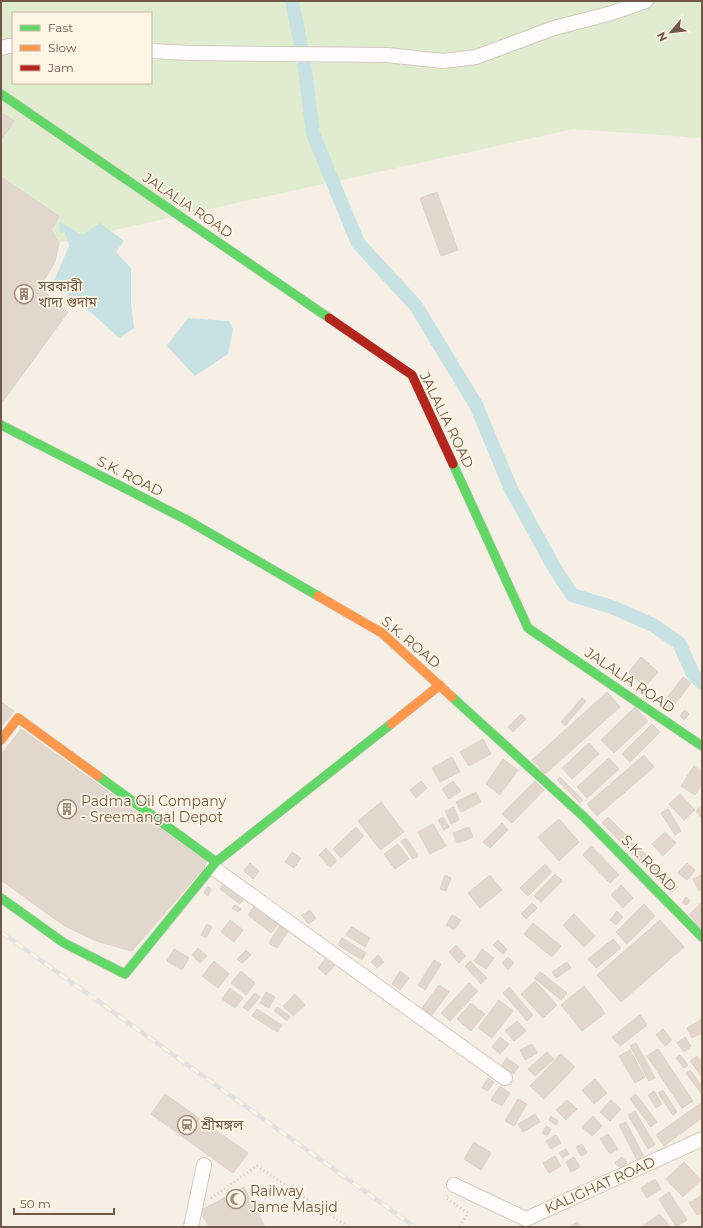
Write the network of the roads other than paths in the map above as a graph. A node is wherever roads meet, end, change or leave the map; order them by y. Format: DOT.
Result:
graph roads {
  1 [pos="646,1"];
  2 [pos="12,46"];
  3 [pos="1,48"];
  4 [pos="152,50"];
  5 [pos="1,94"];
  6 [pos="1,425"];
  7 [pos="440,686"];
  8 [pos="1,740"];
  9 [pos="702,746"];
  10 [pos="214,864"];
  11 [pos="1,898"];
  12 [pos="702,937"];
  13 [pos="505,1078"];
  14 [pos="702,1139"];
  15 [pos="204,1165"];
  16 [pos="454,1185"];
  17 [pos="191,1227"];
  1 -- 4 [label="street"];
  2 -- 3 [label="street"];
  5 -- 9 [label="main road, JALALIA ROAD"];
  6 -- 7 [label="main road, S.K. ROAD"];
  7 -- 10 [label="main road"];
  7 -- 12 [label="main road, S.K. ROAD"];
  8 -- 10 [label="main road"];
  10 -- 11 [label="main road"];
  10 -- 13 [label="street"];
  14 -- 16 [label="street, KALIGHAT ROAD"];
  15 -- 17 [label="street"];
}
